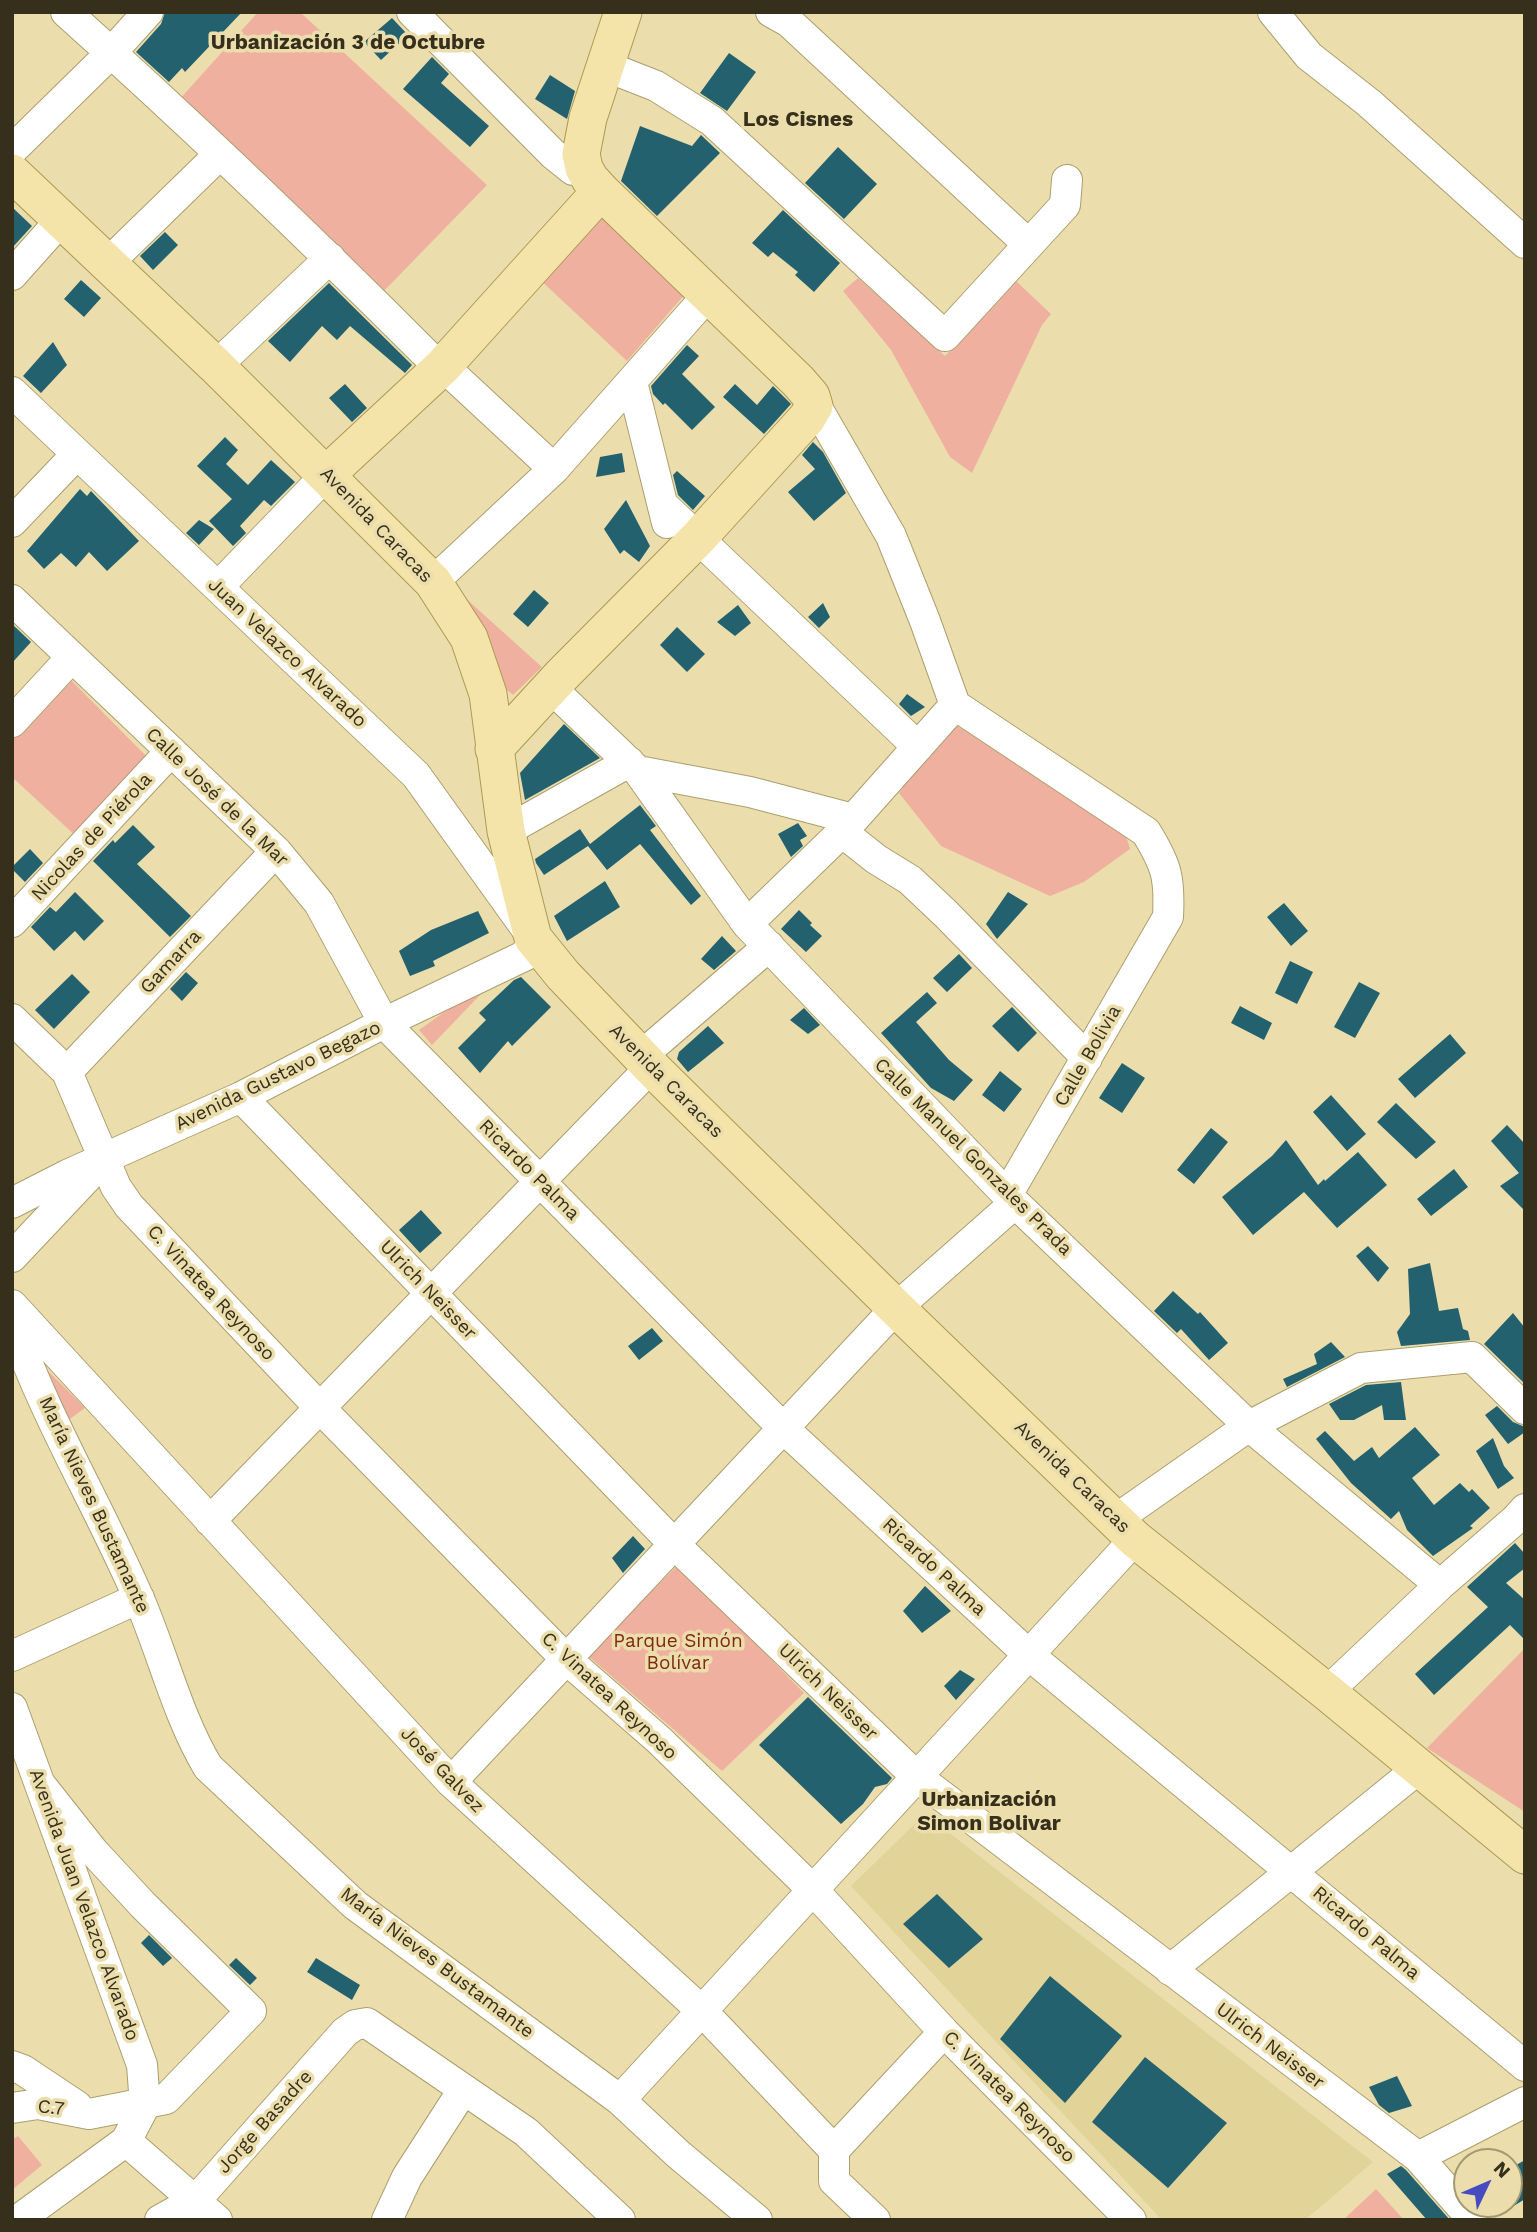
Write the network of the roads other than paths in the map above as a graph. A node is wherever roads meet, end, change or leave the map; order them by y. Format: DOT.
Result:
graph roads {
  1 [pos="66,12"];
  2 [pos="148,12"];
  3 [pos="412,12"];
  4 [pos="623,12"];
  5 [pos="771,12"];
  6 [pos="1273,12"];
  7 [pos="111,53"];
  8 [pos="606,66"];
  9 [pos="12,150"];
  10 [pos="220,154"];
  11 [pos="12,173"];
  12 [pos="593,180"];
  13 [pos="1067,180"];
  14 [pos="61,220"];
  15 [pos="1525,243"];
  16 [pos="1028,244"];
  17 [pos="330,258"];
  18 [pos="107,264"];
  19 [pos="12,275"];
  20 [pos="708,295"];
  21 [pos="216,366"];
  22 [pos="443,366"];
  23 [pos="632,382"];
  24 [pos="12,392"];
  25 [pos="813,401"];
  26 [pos="77,454"];
  27 [pos="554,469"];
  28 [pos="327,474"];
  29 [pos="12,522"];
  30 [pos="686,550"];
  31 [pos="433,582"];
  32 [pos="218,587"];
  33 [pos="12,600"];
  34 [pos="72,657"];
  35 [pos="550,687"];
  36 [pos="955,705"];
  37 [pos="12,722"];
  38 [pos="918,747"];
  39 [pos="494,749"];
  40 [pos="171,751"];
  41 [pos="634,767"];
  42 [pos="848,826"];
  43 [pos="506,831"];
  44 [pos="275,851"];
  45 [pos="12,922"];
  46 [pos="747,924"];
  47 [pos="533,938"];
  48 [pos="769,946"];
  49 [pos="12,1019"];
  50 [pos="384,1023"];
  51 [pos="1087,1058"];
  52 [pos="645,1062"];
  53 [pos="67,1072"];
  54 [pos="241,1097"];
  55 [pos="105,1159"];
  56 [pos="540,1182"];
  57 [pos="1011,1199"];
  58 [pos="12,1203"];
  59 [pos="12,1258"];
  60 [pos="431,1294"];
  61 [pos="12,1305"];
  62 [pos="896,1308"];
  63 [pos="12,1322"];
  64 [pos="320,1408"];
  65 [pos="1525,1409"];
  66 [pos="1249,1426"];
  67 [pos="783,1429"];
  68 [pos="1522,1519"];
  69 [pos="211,1521"];
  70 [pos="1125,1529"];
  71 [pos="674,1544"];
  72 [pos="1440,1585"];
  73 [pos="139,1598"];
  74 [pos="1029,1655"];
  75 [pos="12,1656"];
  76 [pos="566,1659"];
  77 [pos="1327,1692"];
  78 [pos="12,1708"];
  79 [pos="1419,1768"];
  80 [pos="917,1777"];
  81 [pos="451,1782"];
  82 [pos="40,1784"];
  83 [pos="1525,1856"];
  84 [pos="1292,1871"];
  85 [pos="813,1890"];
  86 [pos="1170,1970"];
  87 [pos="702,2011"];
  88 [pos="944,2032"];
  89 [pos="12,2066"];
  90 [pos="1525,2066"];
  91 [pos="463,2090"];
  92 [pos="620,2100"];
  93 [pos="1525,2102"];
  94 [pos="145,2105"];
  95 [pos="12,2108"];
  96 [pos="89,2114"];
  97 [pos="126,2141"];
  98 [pos="834,2150"];
  99 [pos="1418,2157"];
  100 [pos="195,2200"];
  101 [pos="18,2220"];
  102 [pos="160,2220"];
  103 [pos="217,2220"];
  104 [pos="387,2220"];
  105 [pos="620,2220"];
  106 [pos="757,2220"];
  107 [pos="875,2220"];
  108 [pos="1131,2220"];
  109 [pos="1473,2220"];
  1 -- 7 [label="street"];
  2 -- 7 [label="street"];
  3 -- 12 [label="street"];
  4 -- 8 [label="main road"];
  5 -- 16 [label="street"];
  6 -- 15 [label="street"];
  7 -- 9 [label="street"];
  7 -- 10 [label="street"];
  8 -- 12 [label="main road"];
  8 -- 16 [label="street"];
  10 -- 17 [label="street"];
  10 -- 18 [label="street"];
  11 -- 14 [label="main road, Avenida Caracas"];
  12 -- 20 [label="main road"];
  12 -- 22 [label="main road"];
  13 -- 16 [label="street"];
  14 -- 18 [label="main road, Avenida Caracas"];
  14 -- 19 [label="street"];
  17 -- 21 [label="street"];
  17 -- 22 [label="street"];
  18 -- 21 [label="main road, Avenida Caracas"];
  20 -- 23 [label="street"];
  20 -- 25 [label="main road"];
  21 -- 28 [label="main road, Avenida Caracas"];
  22 -- 27 [label="street"];
  22 -- 28 [label="main road"];
  23 -- 27 [label="street"];
  23 -- 30 [label="street"];
  24 -- 26 [label="street, Juan Velazco Alvarado"];
  25 -- 30 [label="main road"];
  25 -- 36 [label="street"];
  26 -- 29 [label="street"];
  26 -- 32 [label="street, Juan Velazco Alvarado"];
  27 -- 31 [label="street"];
  28 -- 31 [label="main road, Avenida Caracas"];
  28 -- 32 [label="street"];
  30 -- 35 [label="main road"];
  30 -- 38 [label="street"];
  31 -- 39 [label="main road, Avenida Caracas"];
  32 -- 47 [label="street, Juan Velazco Alvarado"];
  33 -- 34 [label="street, Calle José de la Mar"];
  34 -- 37 [label="street"];
  34 -- 40 [label="street, Calle José de la Mar"];
  35 -- 39 [label="main road"];
  35 -- 41 [label="street, Calle Manuel Gonzales Prada"];
  36 -- 38 [label="street"];
  36 -- 51 [label="street, Calle Bolivia"];
  38 -- 42 [label="street"];
  39 -- 43 [label="main road, Avenida Caracas"];
  40 -- 44 [label="street, Calle José de la Mar"];
  40 -- 45 [label="street, Nicolas de Piérola"];
  41 -- 42 [label="street"];
  41 -- 43 [label="street"];
  41 -- 46 [label="street, Calle Manuel Gonzales Prada"];
  42 -- 46 [label="street"];
  42 -- 51 [label="street"];
  43 -- 47 [label="main road, Avenida Caracas"];
  44 -- 50 [label="street, Calle José de la Mar"];
  44 -- 53 [label="street, Gamarra"];
  46 -- 48 [label="street, Calle Manuel Gonzales Prada"];
  47 -- 50 [label="street, Avenida Gustavo Begazo"];
  47 -- 52 [label="main road, Avenida Caracas"];
  48 -- 52 [label="street"];
  48 -- 57 [label="street, Calle Manuel Gonzales Prada"];
  49 -- 53 [label="street"];
  50 -- 54 [label="street, Avenida Gustavo Begazo"];
  50 -- 56 [label="street, Ricardo Palma"];
  51 -- 57 [label="street, Calle Bolivia"];
  52 -- 56 [label="street"];
  52 -- 62 [label="main road, Avenida Caracas"];
  53 -- 55 [label="street, C. Vinatea Reynoso"];
  54 -- 55 [label="street, Avenida Gustavo Begazo"];
  54 -- 60 [label="street, Ulrich Neisser"];
  55 -- 58 [label="street, Avenida Gustavo Begazo"];
  55 -- 59 [label="street"];
  55 -- 64 [label="street, C. Vinatea Reynoso"];
  56 -- 60 [label="street"];
  56 -- 67 [label="street, Ricardo Palma"];
  57 -- 62 [label="street, Calle Bolivia"];
  57 -- 66 [label="street, Calle Manuel Gonzales Prada"];
  60 -- 64 [label="street"];
  60 -- 71 [label="street, Ulrich Neisser"];
  61 -- 69 [label="street, José Galvez"];
  62 -- 67 [label="street, Calle Bolivia"];
  62 -- 70 [label="main road, Avenida Caracas"];
  63 -- 73 [label="street, María Nieves Bustamante"];
  64 -- 69 [label="street"];
  64 -- 76 [label="street, C. Vinatea Reynoso"];
  65 -- 66 [label="street"];
  66 -- 70 [label="street"];
  66 -- 72 [label="street, Calle Manuel Gonzales Prada"];
  67 -- 71 [label="street, Calle Bolivia"];
  67 -- 74 [label="street, Ricardo Palma"];
  68 -- 72 [label="street"];
  69 -- 81 [label="street, José Galvez"];
  70 -- 74 [label="street"];
  70 -- 77 [label="main road, Avenida Caracas"];
  71 -- 76 [label="street, Calle Bolivia"];
  71 -- 80 [label="street, Ulrich Neisser"];
  72 -- 77 [label="street"];
  73 -- 75 [label="street"];
  73 -- 92 [label="street, María Nieves Bustamante"];
  74 -- 80 [label="street"];
  74 -- 84 [label="street, Ricardo Palma"];
  76 -- 81 [label="street, Calle Bolivia"];
  76 -- 85 [label="street, C. Vinatea Reynoso"];
  77 -- 79 [label="main road, Avenida Caracas"];
  78 -- 82 [label="street, Avenida Juan Velazco Alvarado"];
  79 -- 83 [label="main road, Avenida Caracas"];
  79 -- 84 [label="street"];
  80 -- 85 [label="street"];
  80 -- 86 [label="street, Ulrich Neisser"];
  81 -- 87 [label="street, José Galvez"];
  82 -- 94 [label="street, Avenida Juan Velazco Alvarado"];
  82 -- 94 [label="street"];
  84 -- 86 [label="street"];
  84 -- 90 [label="street, Ricardo Palma"];
  85 -- 87 [label="street"];
  85 -- 88 [label="street, C. Vinatea Reynoso"];
  86 -- 99 [label="street, Ulrich Neisser"];
  87 -- 92 [label="street"];
  87 -- 98 [label="street, José Galvez"];
  88 -- 98 [label="street"];
  88 -- 108 [label="street, C. Vinatea Reynoso"];
  89 -- 96 [label="street"];
  91 -- 100 [label="street, Jorge Basadre"];
  91 -- 104 [label="street"];
  91 -- 105 [label="street"];
  92 -- 106 [label="street, María Nieves Bustamante"];
  93 -- 99 [label="street"];
  94 -- 96 [label="street"];
  94 -- 97 [label="street"];
  95 -- 96 [label="street, C.7"];
  97 -- 100 [label="street"];
  97 -- 101 [label="street"];
  98 -- 107 [label="street"];
  99 -- 109 [label="street, Ulrich Neisser"];
  100 -- 102 [label="street, Jorge Basadre"];
  100 -- 103 [label="street"];
}
